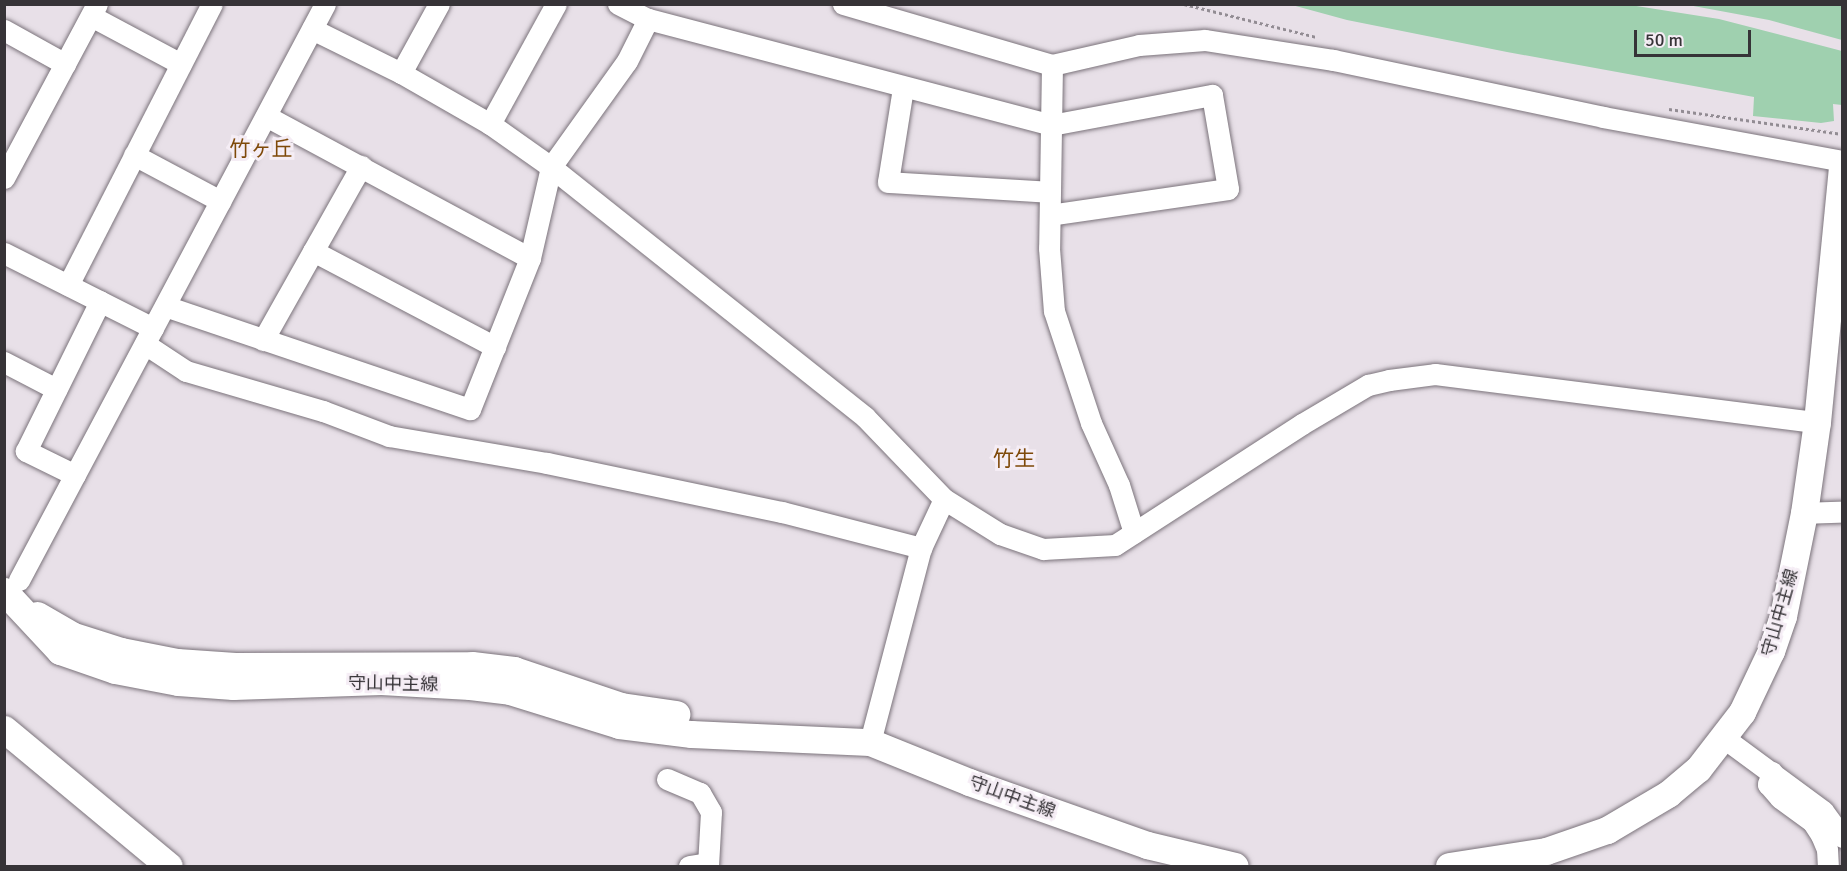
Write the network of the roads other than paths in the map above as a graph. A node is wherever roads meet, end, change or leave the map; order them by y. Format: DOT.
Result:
graph roads {
  1 [pos="212,4"];
  2 [pos="325,4"];
  3 [pos="439,4"];
  4 [pos="556,4"];
  5 [pos="618,4"];
  6 [pos="843,4"];
  7 [pos="94,10"];
  8 [pos="648,20"];
  9 [pos="312,29"];
  10 [pos="4,30"];
  11 [pos="65,64"];
  12 [pos="181,64"];
  13 [pos="1052,65"];
  14 [pos="401,73"];
  15 [pos="903,88"];
  16 [pos="266,116"];
  17 [pos="490,124"];
  18 [pos="1051,125"];
  19 [pos="13,141"];
  20 [pos="134,155"];
  21 [pos="1842,160"];
  22 [pos="1842,165"];
  23 [pos="361,166"];
  24 [pos="551,167"];
  25 [pos="4,178"];
  26 [pos="1050,192"];
  27 [pos="220,201"];
  28 [pos="1050,215"];
  29 [pos="313,251"];
  30 [pos="4,253"];
  31 [pos="530,258"];
  32 [pos="68,285"];
  33 [pos="100,301"];
  34 [pos="165,306"];
  35 [pos="149,336"];
  36 [pos="263,339"];
  37 [pos="495,347"];
  38 [pos="4,362"];
  39 [pos="56,389"];
  40 [pos="1817,422"];
  41 [pos="75,475"];
  42 [pos="944,499"];
  43 [pos="1842,512"];
  44 [pos="1804,513"];
  45 [pos="1134,533"];
  46 [pos="921,548"];
  47 [pos="13,592"];
  48 [pos="4,729"];
  49 [pos="1724,738"];
  50 [pos="870,742"];
  51 [pos="1772,772"];
  52 [pos="668,779"];
  53 [pos="1842,837"];
  54 [pos="702,866"];
  55 [pos="169,867"];
  56 [pos="1235,867"];
  57 [pos="1449,867"];
  58 [pos="1828,867"];
  1 -- 12 [label="street"];
  2 -- 9 [label="street"];
  3 -- 14 [label="street"];
  4 -- 17 [label="street"];
  5 -- 8 [label="street"];
  6 -- 13 [label="street"];
  7 -- 11 [label="street"];
  7 -- 12 [label="street"];
  8 -- 15 [label="street"];
  8 -- 24 [label="street"];
  9 -- 14 [label="street"];
  9 -- 16 [label="street"];
  10 -- 11 [label="street"];
  11 -- 19 [label="street"];
  12 -- 20 [label="street"];
  13 -- 18 [label="street"];
  13 -- 21 [label="street"];
  14 -- 17 [label="street"];
  15 -- 18 [label="street"];
  15 -- 26 [label="street"];
  16 -- 23 [label="street"];
  16 -- 27 [label="street"];
  17 -- 24 [label="street"];
  18 -- 26 [label="street"];
  18 -- 28 [label="street"];
  19 -- 25 [label="street"];
  20 -- 27 [label="street"];
  20 -- 32 [label="street"];
  22 -- 40 [label="main road, 守山中主線"];
  23 -- 29 [label="street"];
  23 -- 31 [label="street"];
  24 -- 31 [label="street"];
  24 -- 42 [label="street"];
  26 -- 28 [label="street"];
  27 -- 34 [label="street"];
  28 -- 45 [label="street"];
  29 -- 36 [label="street"];
  29 -- 37 [label="street"];
  30 -- 32 [label="street"];
  31 -- 37 [label="street"];
  32 -- 33 [label="street"];
  33 -- 35 [label="street"];
  33 -- 39 [label="street"];
  34 -- 35 [label="street"];
  34 -- 36 [label="street"];
  35 -- 41 [label="street"];
  35 -- 46 [label="street"];
  36 -- 37 [label="street"];
  38 -- 39 [label="street"];
  39 -- 41 [label="street"];
  40 -- 44 [label="main road, 守山中主線"];
  40 -- 45 [label="street"];
  41 -- 47 [label="street"];
  42 -- 45 [label="street"];
  42 -- 46 [label="street"];
  43 -- 44 [label="street"];
  44 -- 49 [label="main road, 守山中主線"];
  46 -- 50 [label="street"];
  47 -- 50 [label="main road, 守山中主線"];
  48 -- 55 [label="main road"];
  49 -- 51 [label="street"];
  49 -- 57 [label="main road, 守山中主線"];
  50 -- 56 [label="main road, 守山中主線"];
  51 -- 53 [label="street"];
  51 -- 58 [label="street"];
  52 -- 54 [label="street"];
}
